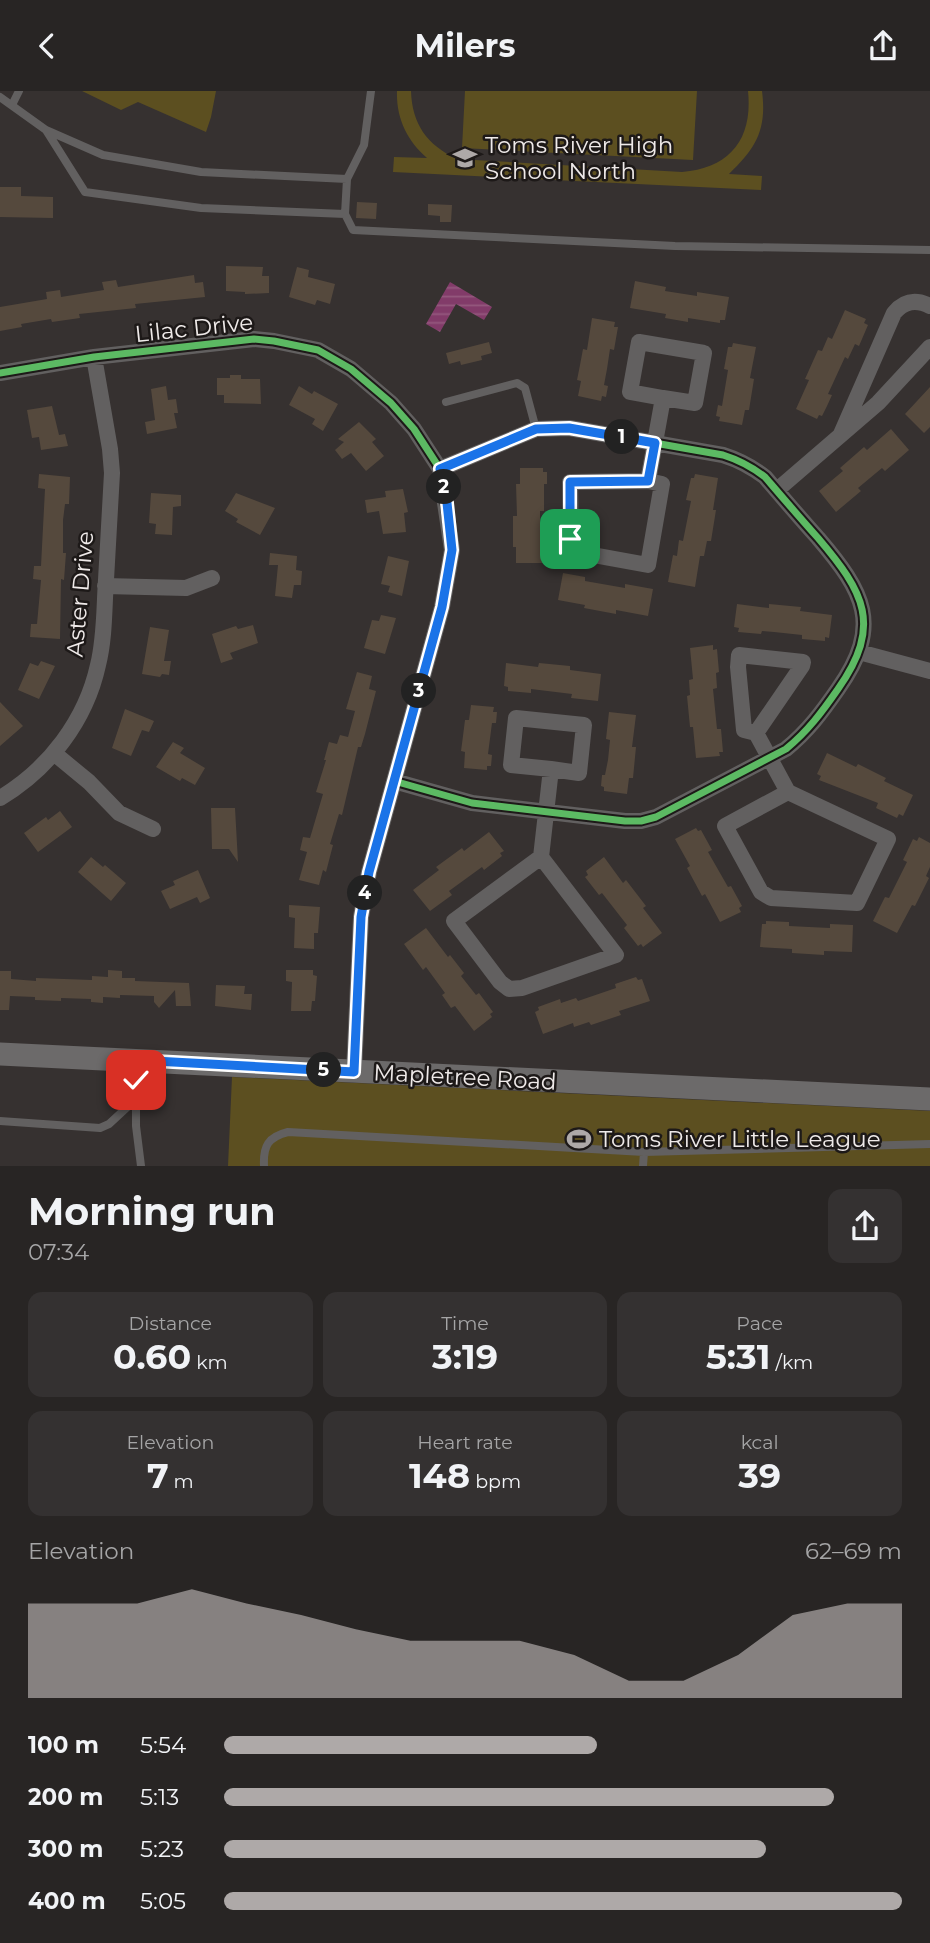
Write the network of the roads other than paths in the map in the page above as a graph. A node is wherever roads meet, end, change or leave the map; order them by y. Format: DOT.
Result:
graph roads {
  1 [pos="19,91"];
  2 [pos="371,91"];
  3 [pos="0,97"];
  4 [pos="12,105"];
  5 [pos="47,130"];
  6 [pos="347,179"];
  7 [pos="345,214"];
  8 [pos="930,250"];
  9 [pos="930,306"];
  10 [pos="930,347"];
  11 [pos="94,358"];
  12 [pos="0,373"];
  13 [pos="663,398"];
  14 [pos="446,402"];
  15 [pos="536,429"];
  16 [pos="840,436"];
  17 [pos="655,443"];
  18 [pos="440,469"];
  19 [pos="648,481"];
  20 [pos="777,490"];
  21 [pos="212,578"];
  22 [pos="106,586"];
  23 [pos="859,652"];
  24 [pos="930,671"];
  25 [pos="756,733"];
  26 [pos="55,754"];
  27 [pos="769,758"];
  28 [pos="551,769"];
  29 [pos="394,781"];
  30 [pos="788,792"];
  31 [pos="0,798"];
  32 [pos="546,811"];
  33 [pos="153,829"];
  34 [pos="541,857"];
  35 [pos="0,1054"];
  36 [pos="136,1060"];
  37 [pos="354,1072"];
  38 [pos="136,1099"];
  39 [pos="930,1099"];
  40 [pos="0,1121"];
  41 [pos="930,1144"];
  42 [pos="644,1152"];
  43 [pos="141,1166"];
  44 [pos="264,1166"];
  45 [pos="643,1166"];
  1 -- 4 [label="lane"];
  2 -- 6 [label="lane"];
  3 -- 4 [label="lane"];
  4 -- 5 [label="lane"];
  5 -- 6 [label="lane"];
  5 -- 7 [label="lane"];
  6 -- 7 [label="lane"];
  7 -- 8 [label="lane"];
  9 -- 16 [label="street"];
  10 -- 16 [label="street"];
  11 -- 12 [label="street, Lilac Drive"];
  11 -- 18 [label="street, Lilac Drive"];
  11 -- 22 [label="street, Aster Drive"];
  13 -- 13 [label="street"];
  13 -- 17 [label="street"];
  14 -- 15 [label="lane"];
  15 -- 17 [label="street"];
  15 -- 18 [label="street"];
  16 -- 20 [label="street"];
  17 -- 19 [label="street"];
  17 -- 20 [label="street"];
  18 -- 29 [label="street, Lilac Drive"];
  19 -- 19 [label="street"];
  20 -- 23 [label="street"];
  21 -- 22 [label="street"];
  22 -- 26 [label="street, Aster Drive"];
  23 -- 24 [label="street"];
  23 -- 27 [label="street"];
  25 -- 25 [label="street"];
  25 -- 27 [label="street"];
  26 -- 31 [label="street, Aster Drive"];
  26 -- 33 [label="street"];
  27 -- 30 [label="street"];
  27 -- 32 [label="street"];
  28 -- 28 [label="street"];
  28 -- 32 [label="street"];
  29 -- 32 [label="street"];
  29 -- 37 [label="street, Lilac Drive"];
  30 -- 30 [label="street"];
  32 -- 34 [label="street"];
  34 -- 34 [label="street"];
  35 -- 36 [label="street, Mapletree Road"];
  36 -- 37 [label="street, Mapletree Road"];
  36 -- 38 [label="lane"];
  37 -- 39 [label="street, Mapletree Road"];
  38 -- 40 [label="lane"];
  38 -- 43 [label="lane"];
  41 -- 42 [label="lane"];
  42 -- 44 [label="lane"];
  42 -- 45 [label="lane"];
}
